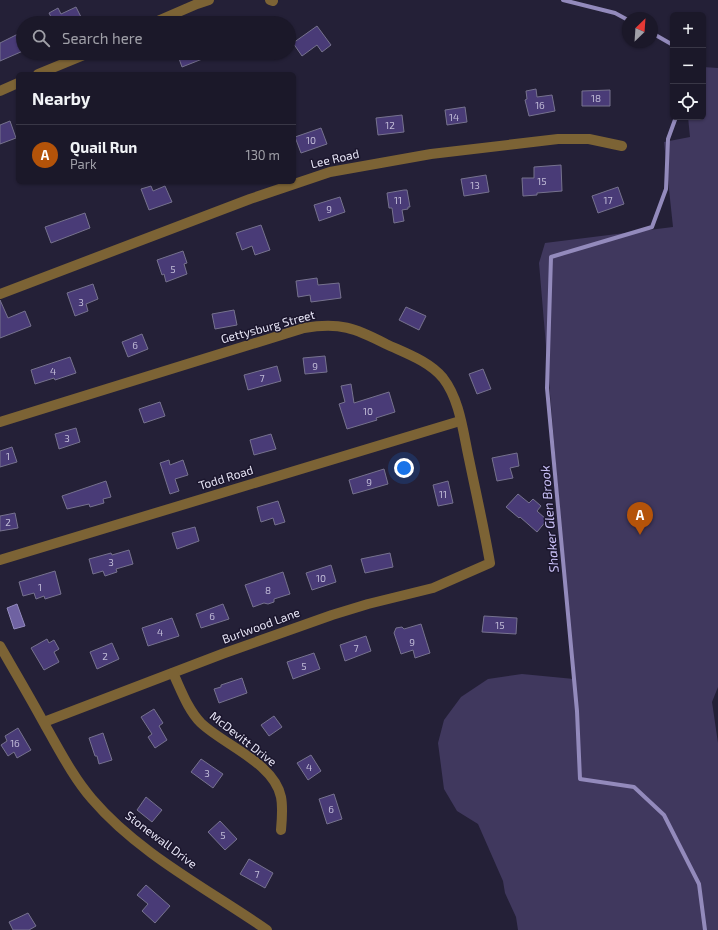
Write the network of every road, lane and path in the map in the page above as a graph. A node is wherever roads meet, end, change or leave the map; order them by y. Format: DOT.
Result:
graph roads {
  1 [pos="209,0"];
  2 [pos="169,16"];
  3 [pos="72,60"];
  4 [pos="43,72"];
  5 [pos="16,84"];
  6 [pos="0,91"];
  7 [pos="622,146"];
  8 [pos="296,183"];
  9 [pos="294,184"];
  10 [pos="0,294"];
  11 [pos="460,421"];
  12 [pos="0,422"];
  13 [pos="0,560"];
  14 [pos="490,563"];
  15 [pos="0,646"];
  16 [pos="173,673"];
  17 [pos="44,722"];
  18 [pos="281,830"];
  19 [pos="267,930"];
  1 -- 2 [label="street"];
  3 -- 4 [label="street"];
  5 -- 6 [label="street"];
  7 -- 8 [label="street, Lee Road"];
  9 -- 10 [label="street, Lee Road"];
  11 -- 12 [label="street, Gettysburg Street"];
  11 -- 13 [label="street, Todd Road"];
  11 -- 14 [label="street, Gettysburg Street"];
  14 -- 16 [label="street, Burlwood Lane"];
  15 -- 17 [label="street, Stonewall Drive"];
  16 -- 17 [label="street, Burlwood Lane"];
  16 -- 18 [label="street, McDevitt Drive"];
  17 -- 19 [label="street, Stonewall Drive"];
}
